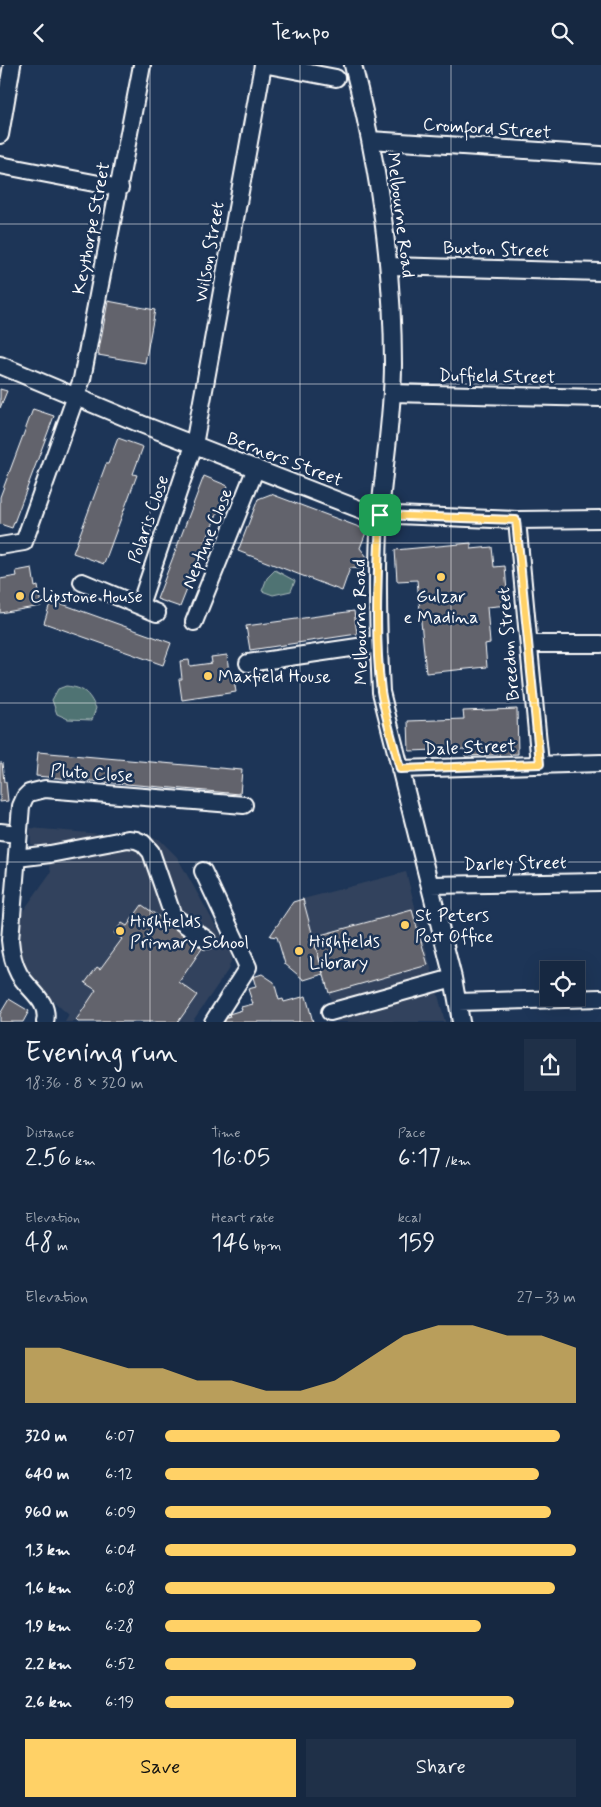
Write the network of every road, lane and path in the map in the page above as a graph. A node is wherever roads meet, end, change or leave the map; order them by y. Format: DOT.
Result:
graph roads {
  1 [pos="12,65"];
  2 [pos="142,65"];
  3 [pos="263,65"];
  4 [pos="268,65"];
  5 [pos="353,65"];
  6 [pos="336,78"];
  7 [pos="0,135"];
  8 [pos="370,140"];
  9 [pos="601,155"];
  10 [pos="0,165"];
  11 [pos="120,188"];
  12 [pos="389,266"];
  13 [pos="601,272"];
  14 [pos="0,365"];
  15 [pos="392,393"];
  16 [pos="76,397"];
  17 [pos="601,398"];
  18 [pos="194,445"];
  19 [pos="256,468"];
  20 [pos="380,515"];
  21 [pos="601,519"];
  22 [pos="516,520"];
  23 [pos="0,546"];
  24 [pos="82,582"];
  25 [pos="140,605"];
  26 [pos="157,613"];
  27 [pos="194,622"];
  28 [pos="378,644"];
  29 [pos="529,644"];
  30 [pos="601,644"];
  31 [pos="248,663"];
  32 [pos="601,763"];
  33 [pos="540,764"];
  34 [pos="400,769"];
  35 [pos="244,805"];
  36 [pos="0,832"];
  37 [pos="18,833"];
  38 [pos="17,858"];
  39 [pos="203,871"];
  40 [pos="601,882"];
  41 [pos="430,885"];
  42 [pos="207,940"];
  43 [pos="453,978"];
  44 [pos="601,998"];
  45 [pos="458,1002"];
  46 [pos="330,1011"];
  47 [pos="45,1022"];
  48 [pos="213,1022"];
  49 [pos="462,1022"];
  1 -- 7 [label="street"];
  2 -- 11 [label="street, Keythorpe Street"];
  3 -- 18 [label="street, Wilson Street"];
  4 -- 6 [label="street"];
  5 -- 8 [label="street, Melbourne Road"];
  8 -- 9 [label="street, Cromford Street"];
  8 -- 12 [label="street, Melbourne Road"];
  10 -- 11 [label="street"];
  11 -- 16 [label="street, Keythorpe Street"];
  12 -- 13 [label="street, Buxton Street"];
  12 -- 15 [label="street, Melbourne Road"];
  14 -- 16 [label="street, Berners Street"];
  15 -- 17 [label="street, Duffield Street"];
  15 -- 20 [label="street, Melbourne Road"];
  16 -- 18 [label="street, Berners Street"];
  16 -- 23 [label="street, Keythorpe Street"];
  18 -- 19 [label="street, Berners Street"];
  18 -- 25 [label="street, Polaris Close"];
  19 -- 20 [label="street, Berners Street"];
  19 -- 27 [label="street, Neptune Close"];
  20 -- 22 [label="street, Berners Street"];
  20 -- 28 [label="street, Melbourne Road"];
  21 -- 22 [label="street, Berners Street"];
  22 -- 29 [label="street, Breedon Street"];
  24 -- 25 [label="street"];
  25 -- 26 [label="street"];
  28 -- 31 [label="street"];
  28 -- 34 [label="street, Melbourne Road"];
  29 -- 30 [label="street"];
  29 -- 33 [label="street, Breedon Street"];
  32 -- 33 [label="street, Dale Street"];
  33 -- 34 [label="street, Dale Street"];
  34 -- 41 [label="street, Melbourne Road"];
  35 -- 37 [label="street, Pluto Close"];
  36 -- 37 [label="street"];
  37 -- 38 [label="street, Pluto Close"];
  38 -- 42 [label="street"];
  38 -- 47 [label="street, Pluto Close"];
  39 -- 48 [label="street"];
  40 -- 41 [label="street, Darley Street"];
  41 -- 43 [label="street, Melbourne Road"];
  43 -- 45 [label="street, Melbourne Road"];
  43 -- 46 [label="street"];
  44 -- 45 [label="street"];
  45 -- 49 [label="street, Melbourne Road"];
}
